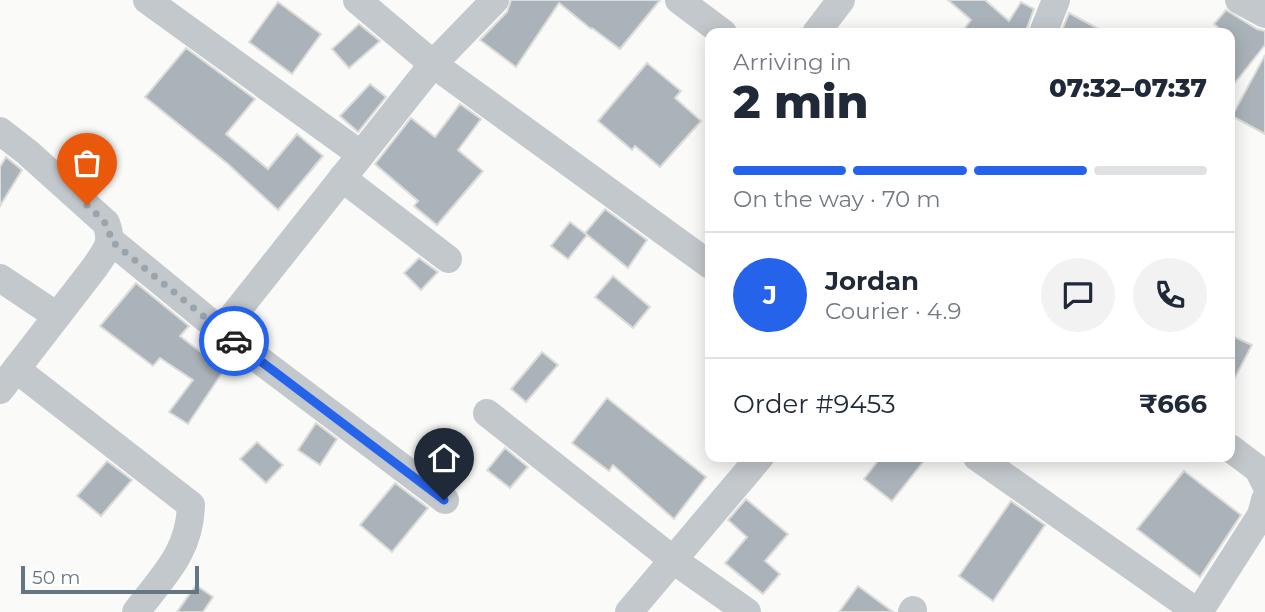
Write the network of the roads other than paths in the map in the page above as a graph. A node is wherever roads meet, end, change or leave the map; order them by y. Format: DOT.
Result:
graph roads {
  1 [pos="147,0"];
  2 [pos="357,0"];
  3 [pos="495,0"];
  4 [pos="679,0"];
  5 [pos="841,0"];
  6 [pos="1056,0"];
  7 [pos="1239,0"];
  8 [pos="1265,14"];
  9 [pos="716,28"];
  10 [pos="820,28"];
  11 [pos="1045,28"];
  12 [pos="433,64"];
  13 [pos="0,131"];
  14 [pos="360,155"];
  15 [pos="342,178"];
  16 [pos="110,240"];
  17 [pos="449,259"];
  18 [pos="705,261"];
  19 [pos="0,278"];
  20 [pos="57,316"];
  21 [pos="221,331"];
  22 [pos="8,380"];
  23 [pos="487,413"];
  24 [pos="1235,452"];
  25 [pos="756,462"];
  26 [pos="985,462"];
  27 [pos="1265,483"];
  28 [pos="444,500"];
  29 [pos="1265,500"];
  30 [pos="672,559"];
  31 [pos="136,612"];
  32 [pos="629,612"];
  33 [pos="747,612"];
  34 [pos="1198,612"];
  1 -- 14 [label="street"];
  2 -- 12 [label="street"];
  3 -- 12 [label="street"];
  4 -- 9 [label="street"];
  5 -- 10 [label="street"];
  6 -- 11 [label="street"];
  7 -- 8 [label="street"];
  12 -- 14 [label="street"];
  12 -- 18 [label="street"];
  13 -- 16 [label="street"];
  14 -- 15 [label="street"];
  15 -- 17 [label="street"];
  15 -- 21 [label="street"];
  16 -- 20 [label="street"];
  16 -- 21 [label="street"];
  19 -- 20 [label="street"];
  20 -- 22 [label="street"];
  21 -- 28 [label="street"];
  22 -- 31 [label="street"];
  23 -- 30 [label="street"];
  24 -- 27 [label="street"];
  25 -- 30 [label="street"];
  26 -- 34 [label="street"];
  29 -- 34 [label="street"];
  30 -- 32 [label="street"];
  30 -- 33 [label="street"];
}
